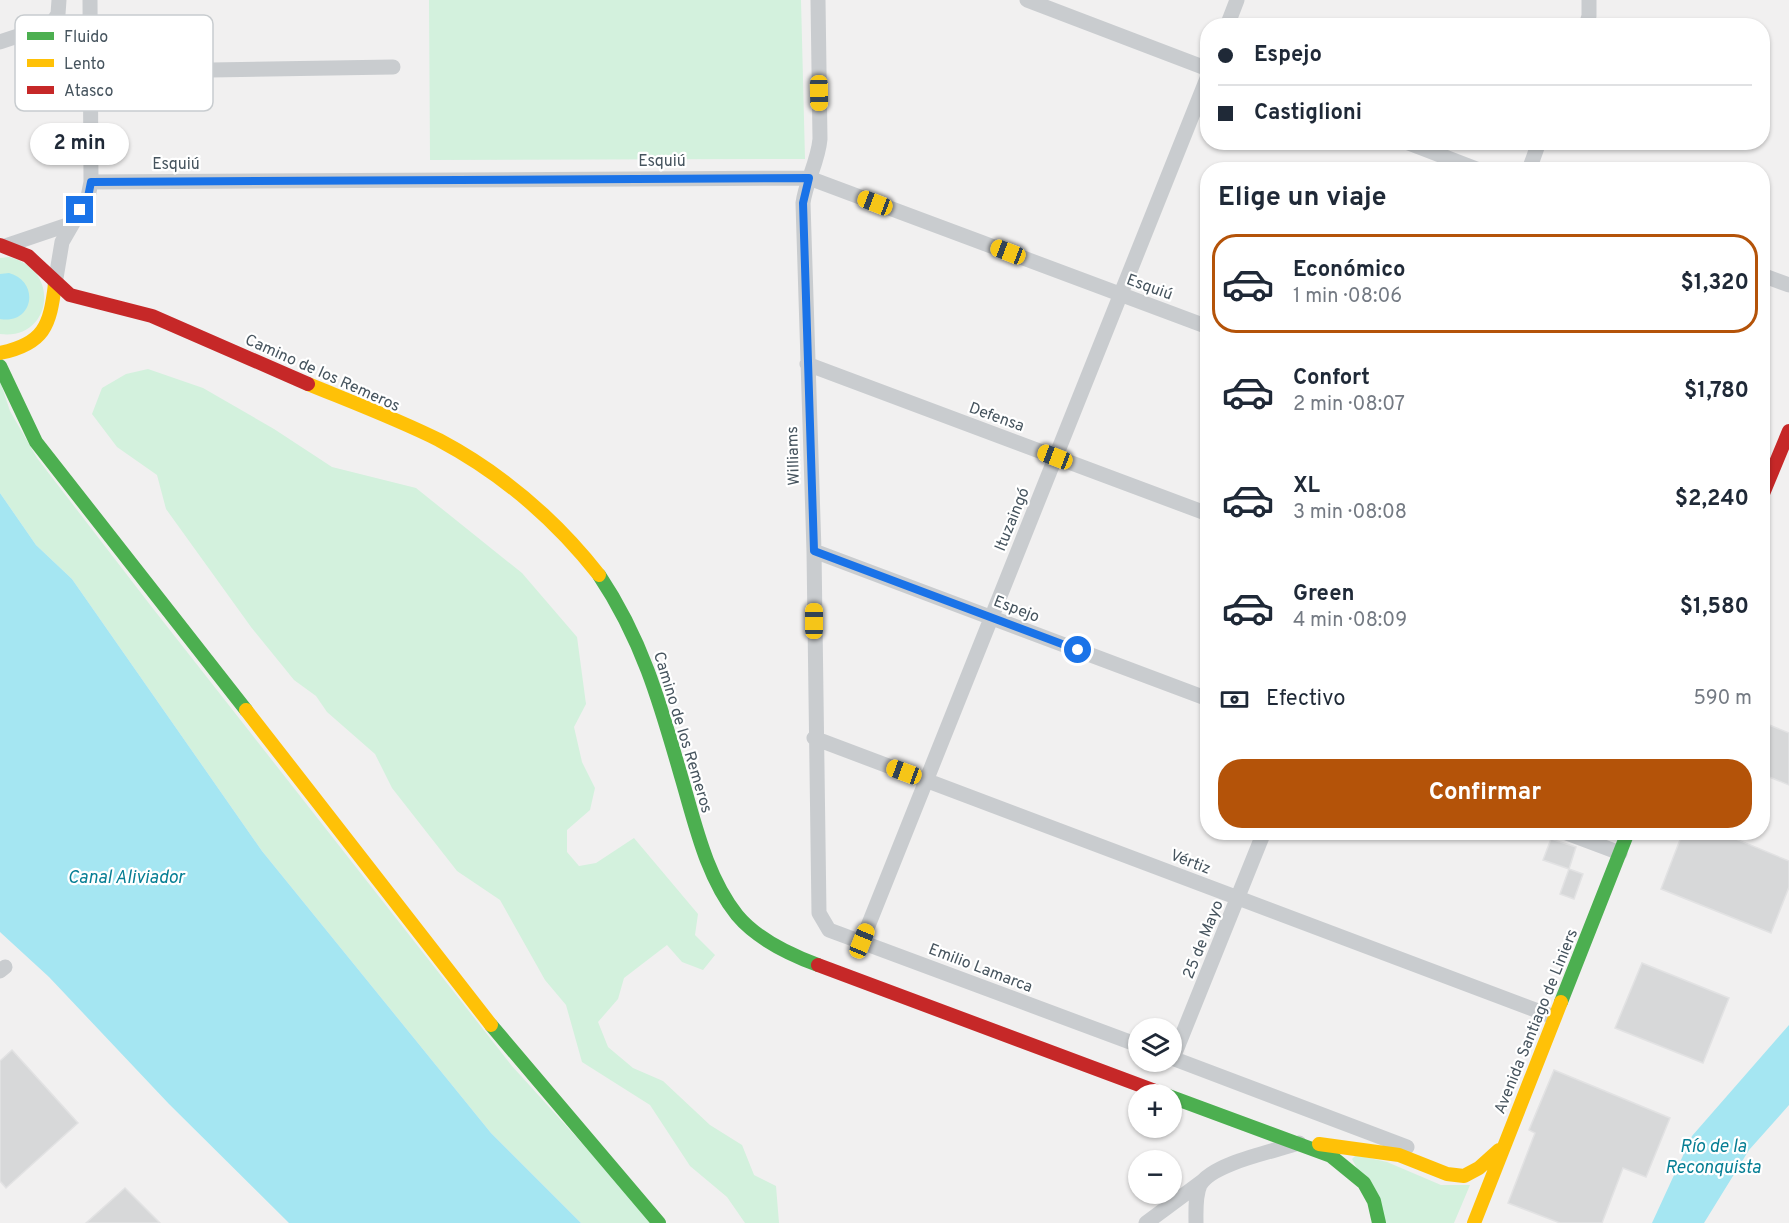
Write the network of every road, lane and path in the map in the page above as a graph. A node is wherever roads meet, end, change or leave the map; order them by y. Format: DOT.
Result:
graph roads {
  1 [pos="59,0"];
  2 [pos="818,0"];
  3 [pos="1027,0"];
  4 [pos="1238,0"];
  5 [pos="1589,0"];
  6 [pos="1070,8"];
  7 [pos="57,15"];
  8 [pos="1230,18"];
  9 [pos="1588,18"];
  10 [pos="15,37"];
  11 [pos="0,42"];
  12 [pos="1200,65"];
  13 [pos="393,67"];
  14 [pos="213,70"];
  15 [pos="1200,95"];
  16 [pos="90,111"];
  17 [pos="1427,150"];
  18 [pos="1458,162"];
  19 [pos="809,178"];
  20 [pos="91,182"];
  21 [pos="73,223"];
  22 [pos="2,246"];
  23 [pos="1770,278"];
  24 [pos="55,284"];
  25 [pos="1789,285"];
  26 [pos="1118,294"];
  27 [pos="1200,324"];
  28 [pos="0,353"];
  29 [pos="807,364"];
  30 [pos="0,366"];
  31 [pos="1789,431"];
  32 [pos="1055,457"];
  33 [pos="1770,477"];
  34 [pos="1200,511"];
  35 [pos="814,551"];
  36 [pos="992,618"];
  37 [pos="1200,696"];
  38 [pos="814,738"];
  39 [pos="927,781"];
  40 [pos="1261,840"];
  41 [pos="1585,840"];
  42 [pos="1625,840"];
  43 [pos="1620,853"];
  44 [pos="1238,898"];
  45 [pos="819,913"];
  46 [pos="862,941"];
  47 [pos="1554,1017"];
  48 [pos="1182,1034"];
  49 [pos="1128,1041"];
  50 [pos="1182,1062"];
  51 [pos="1301,1143"];
  52 [pos="1407,1147"];
  53 [pos="1502,1148"];
  54 [pos="1208,1177"];
  55 [pos="659,1223"];
  56 [pos="1146,1223"];
  57 [pos="1196,1223"];
  58 [pos="1379,1223"];
  59 [pos="1474,1223"];
  1 -- 7 [label="street"];
  2 -- 19 [label="street, Williams"];
  3 -- 6 [label="street"];
  4 -- 8 [label="street"];
  5 -- 9 [label="street"];
  6 -- 12 [label="street"];
  10 -- 11 [label="street"];
  13 -- 14 [label="street"];
  15 -- 26 [label="street, Ituzaingó"];
  16 -- 20 [label="street"];
  17 -- 18 [label="street"];
  19 -- 20 [label="street, Esquiú"];
  19 -- 26 [label="street, Esquiú"];
  19 -- 29 [label="street, Williams"];
  20 -- 21 [label="street"];
  21 -- 22 [label="street"];
  21 -- 24 [label="street"];
  22 -- 24 [label="main road, Camino de los Remeros"];
  23 -- 25 [label="street"];
  24 -- 28 [label="main road"];
  24 -- 51 [label="main road, Camino de los Remeros"];
  26 -- 27 [label="street, Esquiú"];
  26 -- 32 [label="street, Ituzaingó"];
  29 -- 32 [label="street, Defensa"];
  29 -- 35 [label="street, Williams"];
  30 -- 55 [label="main road"];
  31 -- 33 [label="main road"];
  32 -- 34 [label="street, Defensa"];
  32 -- 36 [label="street, Ituzaingó"];
  35 -- 36 [label="street, Espejo"];
  35 -- 38 [label="street, Williams"];
  36 -- 37 [label="street, Espejo"];
  36 -- 39 [label="street, Ituzaingó"];
  38 -- 39 [label="street, Vértiz"];
  38 -- 45 [label="street, Williams"];
  39 -- 44 [label="street, Vértiz"];
  39 -- 46 [label="street, Ituzaingó"];
  40 -- 44 [label="street, 25 de Mayo"];
  41 -- 43 [label="street"];
  42 -- 43 [label="main road, Avenida Santiago de Liniers"];
  43 -- 47 [label="main road, Avenida Santiago de Liniers"];
  44 -- 47 [label="street, Vértiz"];
  44 -- 48 [label="street, 25 de Mayo"];
  45 -- 46 [label="street, Emilio Lamarca"];
  46 -- 49 [label="street, Emilio Lamarca"];
  47 -- 53 [label="main road, Avenida Santiago de Liniers"];
  50 -- 52 [label="street"];
  51 -- 53 [label="main road, Camino de los Remeros"];
  51 -- 54 [label="street"];
  51 -- 58 [label="main road, Camino de los Remeros"];
  53 -- 59 [label="main road, Avenida Santiago de Liniers"];
  54 -- 56 [label="street"];
  54 -- 57 [label="street"];
}
